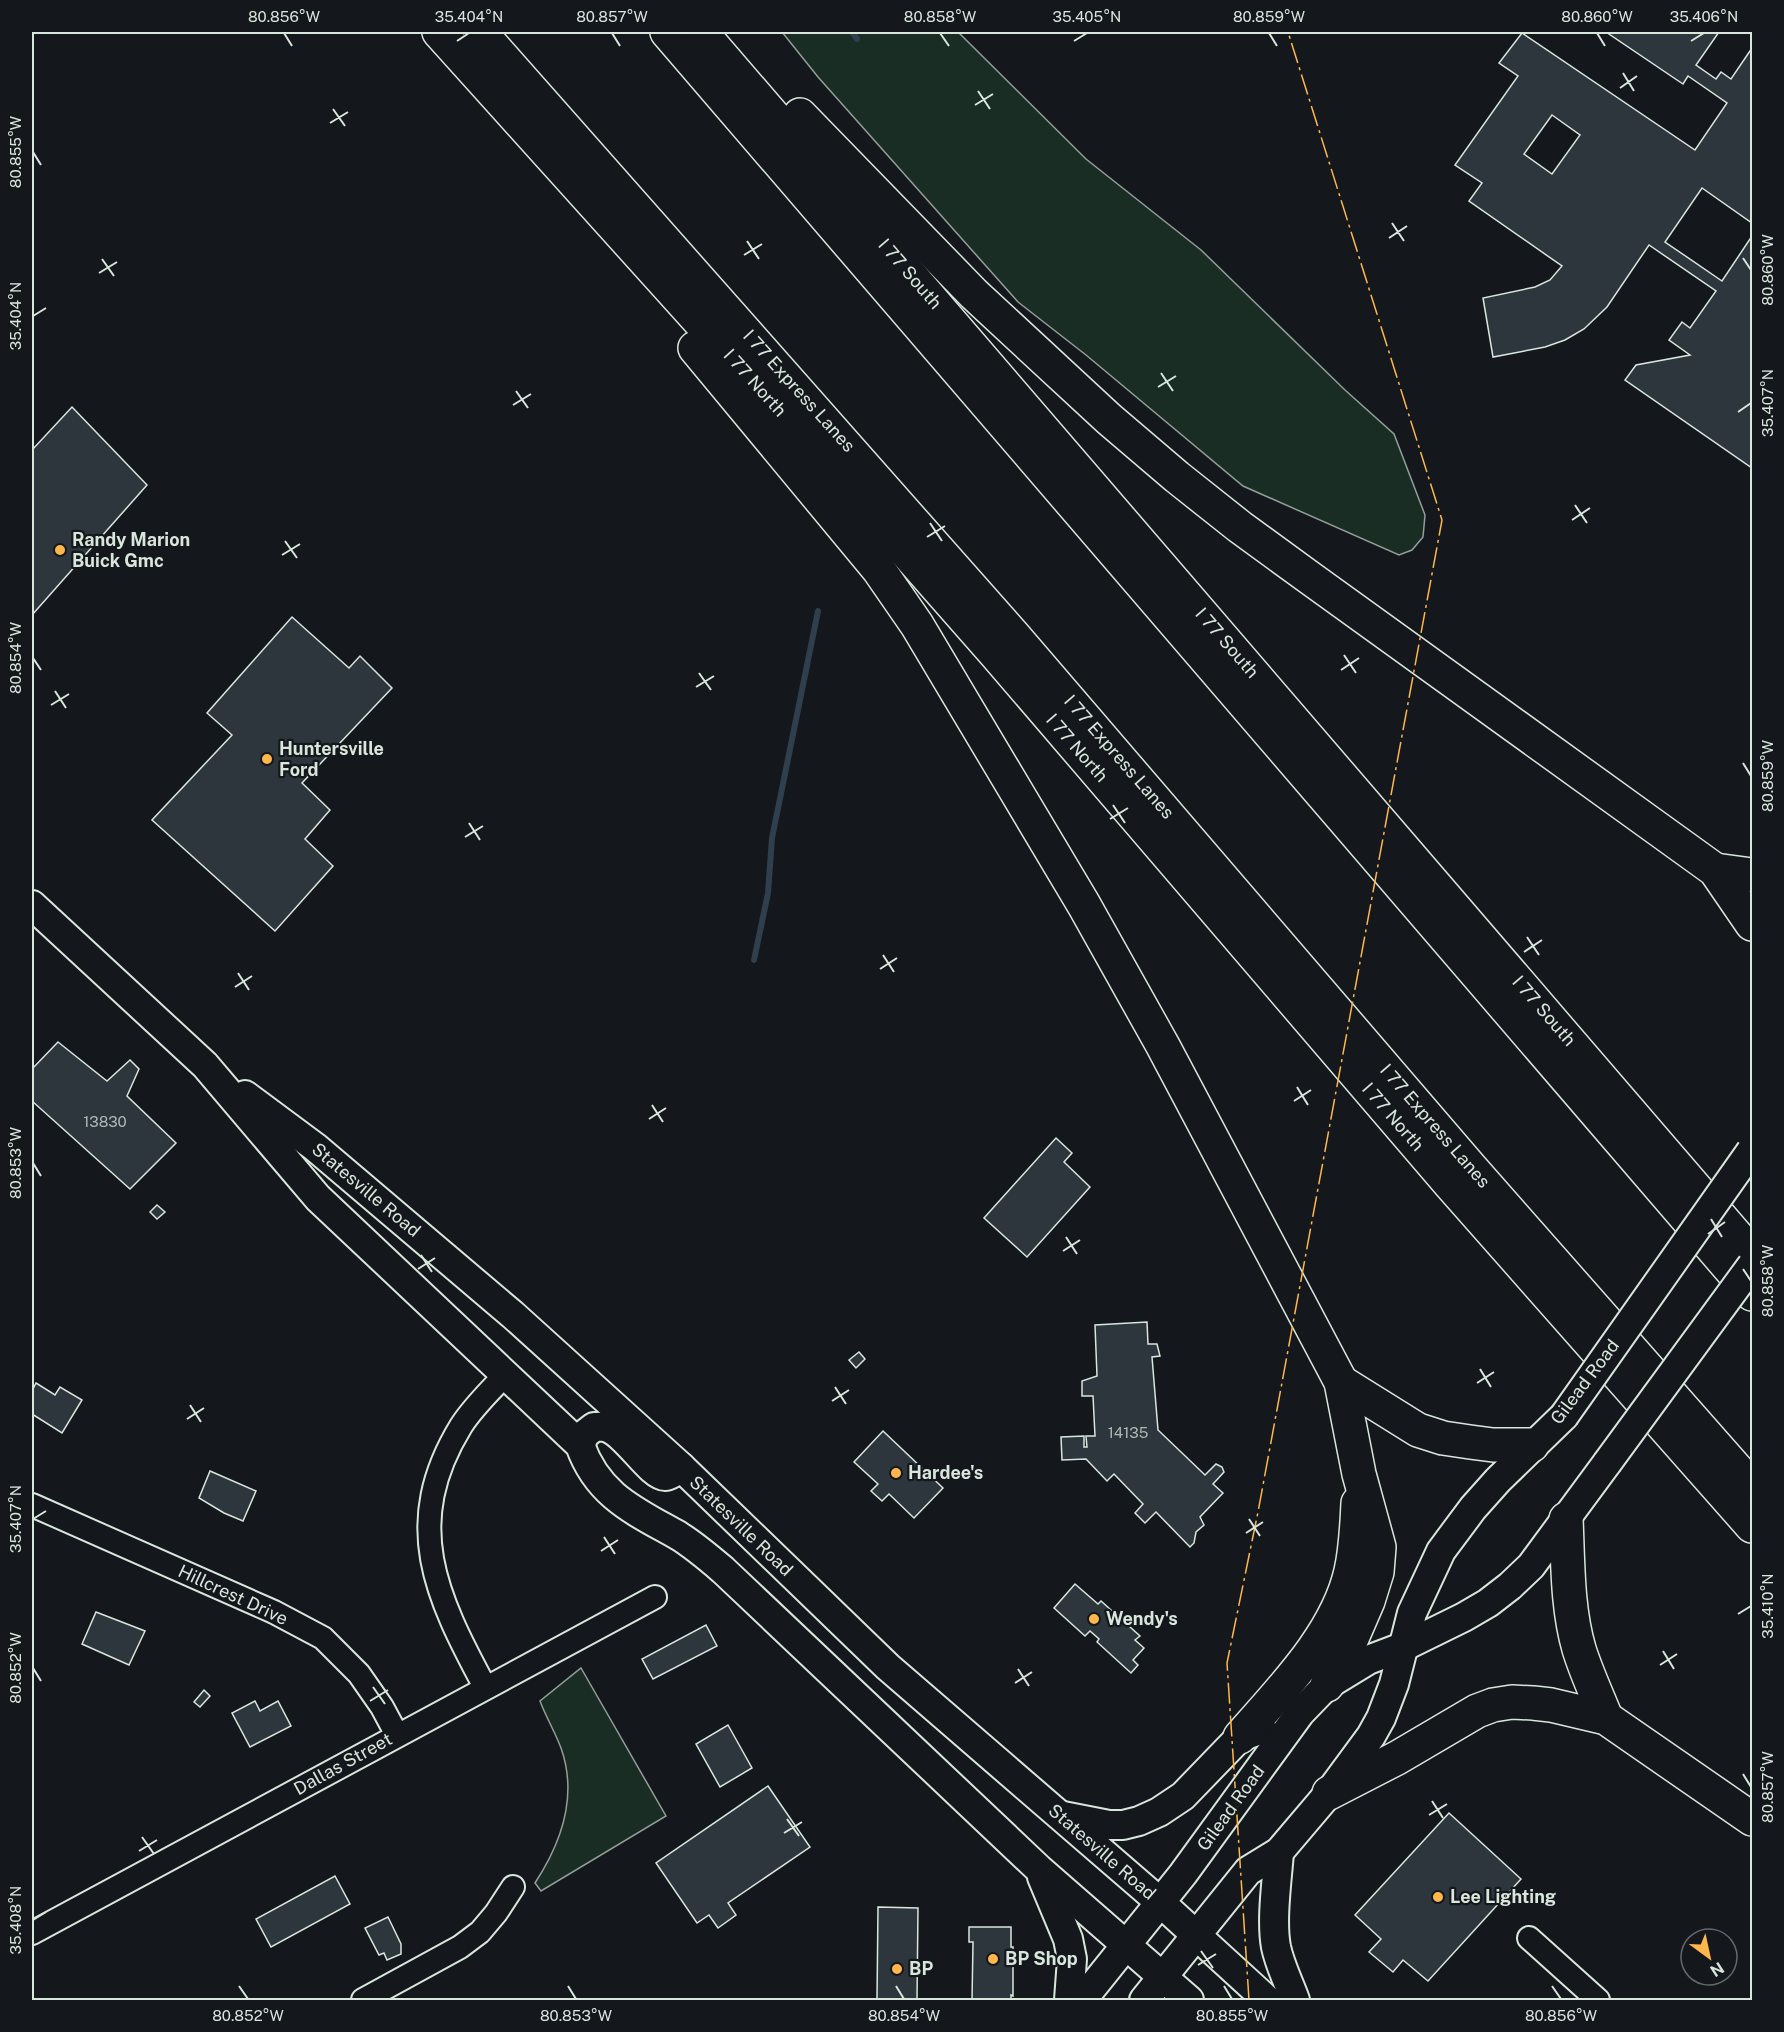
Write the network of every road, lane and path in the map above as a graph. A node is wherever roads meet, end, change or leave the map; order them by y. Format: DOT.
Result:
graph roads {
  1 [pos="439,32"];
  2 [pos="480,32"];
  3 [pos="667,32"];
  4 [pos="701,32"];
  5 [pos="719,32"];
  6 [pos="562,170"];
  7 [pos="1715,870"];
  8 [pos="1752,875"];
  9 [pos="32,905"];
  10 [pos="1752,924"];
  11 [pos="205,1065"];
  12 [pos="1751,1149"];
  13 [pos="1752,1254"];
  14 [pos="1752,1265"];
  15 [pos="1752,1294"];
  16 [pos="506,1374"];
  17 [pos="1341,1382"];
  18 [pos="580,1445"];
  19 [pos="1532,1445"];
  20 [pos="681,1467"];
  21 [pos="1359,1474"];
  22 [pos="1752,1487"];
  23 [pos="32,1504"];
  24 [pos="1566,1520"];
  25 [pos="1752,1526"];
  26 [pos="655,1597"];
  27 [pos="1405,1646"];
  28 [pos="1327,1685"];
  29 [pos="485,1687"];
  30 [pos="1300,1713"];
  31 [pos="1606,1718"];
  32 [pos="397,1735"];
  33 [pos="1240,1737"];
  34 [pos="1329,1793"];
  35 [pos="1060,1815"];
  36 [pos="1752,1819"];
  37 [pos="1278,1852"];
  38 [pos="1039,1869"];
  39 [pos="513,1887"];
  40 [pos="1161,1903"];
  41 [pos="32,1933"];
  42 [pos="1197,1936"];
  43 [pos="1529,1938"];
  44 [pos="1125,1945"];
  45 [pos="1163,1976"];
  46 [pos="363,2001"];
  47 [pos="1069,2001"];
  48 [pos="1082,2001"];
  49 [pos="1143,2001"];
  50 [pos="1189,2001"];
  51 [pos="1267,2001"];
  52 [pos="1295,2001"];
  53 [pos="1599,2001"];
  1 -- 6 [label="highway, I 77 North"];
  2 -- 22 [label="highway, I 77 Express Lanes"];
  3 -- 15 [label="highway"];
  4 -- 13 [label="highway, I 77 South"];
  5 -- 7 [label="highway"];
  6 -- 17 [label="highway"];
  6 -- 25 [label="highway, I 77 North"];
  7 -- 8 [label="highway"];
  7 -- 10 [label="highway"];
  9 -- 11 [label="main road, Statesville Road"];
  11 -- 16 [label="main road, Statesville Road"];
  11 -- 20 [label="main road, Statesville Road"];
  12 -- 19 [label="main road, Gilead Road, bridge"];
  14 -- 24 [label="main road, Gilead Road, bridge"];
  16 -- 18 [label="main road, Statesville Road"];
  16 -- 29 [label="street"];
  17 -- 19 [label="highway"];
  17 -- 21 [label="highway"];
  18 -- 20 [label="main road"];
  18 -- 38 [label="main road, Statesville Road"];
  19 -- 27 [label="main road, Gilead Road"];
  20 -- 35 [label="main road, Statesville Road"];
  21 -- 28 [label="highway"];
  21 -- 33 [label="highway"];
  23 -- 32 [label="street, Hillcrest Drive"];
  24 -- 27 [label="main road, Gilead Road"];
  24 -- 31 [label="highway"];
  26 -- 29 [label="street, Dallas Street"];
  27 -- 28 [label="main road, Gilead Road"];
  27 -- 34 [label="main road, Gilead Road"];
  28 -- 30 [label="main road, Gilead Road"];
  29 -- 32 [label="street, Dallas Street"];
  30 -- 33 [label="main road"];
  30 -- 40 [label="main road, Gilead Road"];
  31 -- 34 [label="highway"];
  31 -- 36 [label="highway"];
  32 -- 41 [label="street, Dallas Street"];
  33 -- 35 [label="main road"];
  34 -- 37 [label="main road, Gilead Road"];
  35 -- 40 [label="main road, Statesville Road"];
  37 -- 42 [label="main road, Gilead Road"];
  37 -- 52 [label="main road"];
  38 -- 44 [label="main road, Statesville Road"];
  38 -- 47 [label="main road"];
  39 -- 46 [label="street"];
  40 -- 42 [label="main road, Statesville Road"];
  40 -- 44 [label="main road, Gilead Road"];
  42 -- 45 [label="main road, Gilead Road"];
  42 -- 51 [label="main road, Statesville Road"];
  43 -- 53 [label="street"];
  44 -- 45 [label="main road, Statesville Road"];
  44 -- 48 [label="main road, Gilead Road"];
  45 -- 49 [label="main road, Gilead Road"];
  45 -- 50 [label="main road, Statesville Road"];
}
